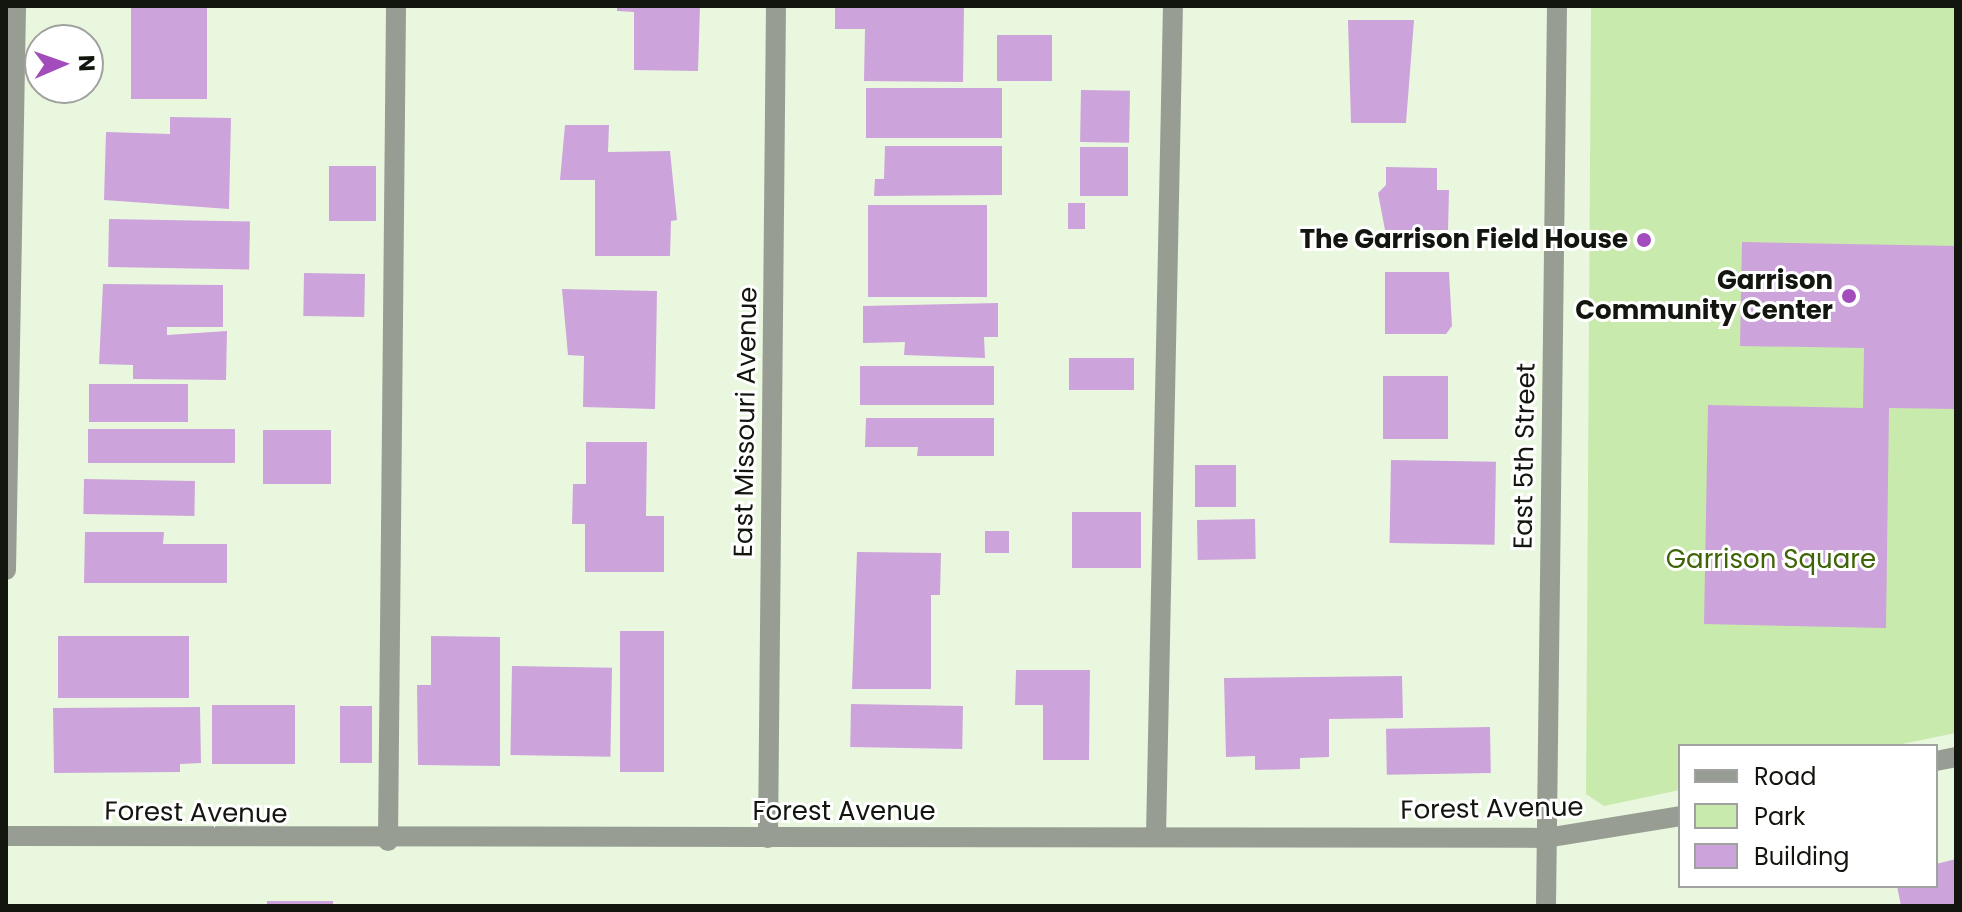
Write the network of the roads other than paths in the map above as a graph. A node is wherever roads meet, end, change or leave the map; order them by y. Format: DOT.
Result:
graph roads {
  1 [pos="16,6"];
  2 [pos="396,6"];
  3 [pos="776,6"];
  4 [pos="1173,6"];
  5 [pos="1557,6"];
  6 [pos="6,570"];
  7 [pos="1678,816"];
  8 [pos="6,836"];
  9 [pos="1156,836"];
  10 [pos="768,838"];
  11 [pos="1546,838"];
  12 [pos="388,841"];
  13 [pos="1546,906"];
  1 -- 6 [label="street"];
  2 -- 12 [label="street"];
  3 -- 10 [label="street, East Missouri Avenue"];
  4 -- 9 [label="street"];
  5 -- 11 [label="street, East 5th Street"];
  7 -- 11 [label="street, Forest Avenue"];
  8 -- 12 [label="street, Forest Avenue"];
  9 -- 10 [label="street, Forest Avenue"];
  9 -- 11 [label="street, Forest Avenue"];
  10 -- 12 [label="street, Forest Avenue"];
  11 -- 13 [label="street, East 5th Street"];
}
